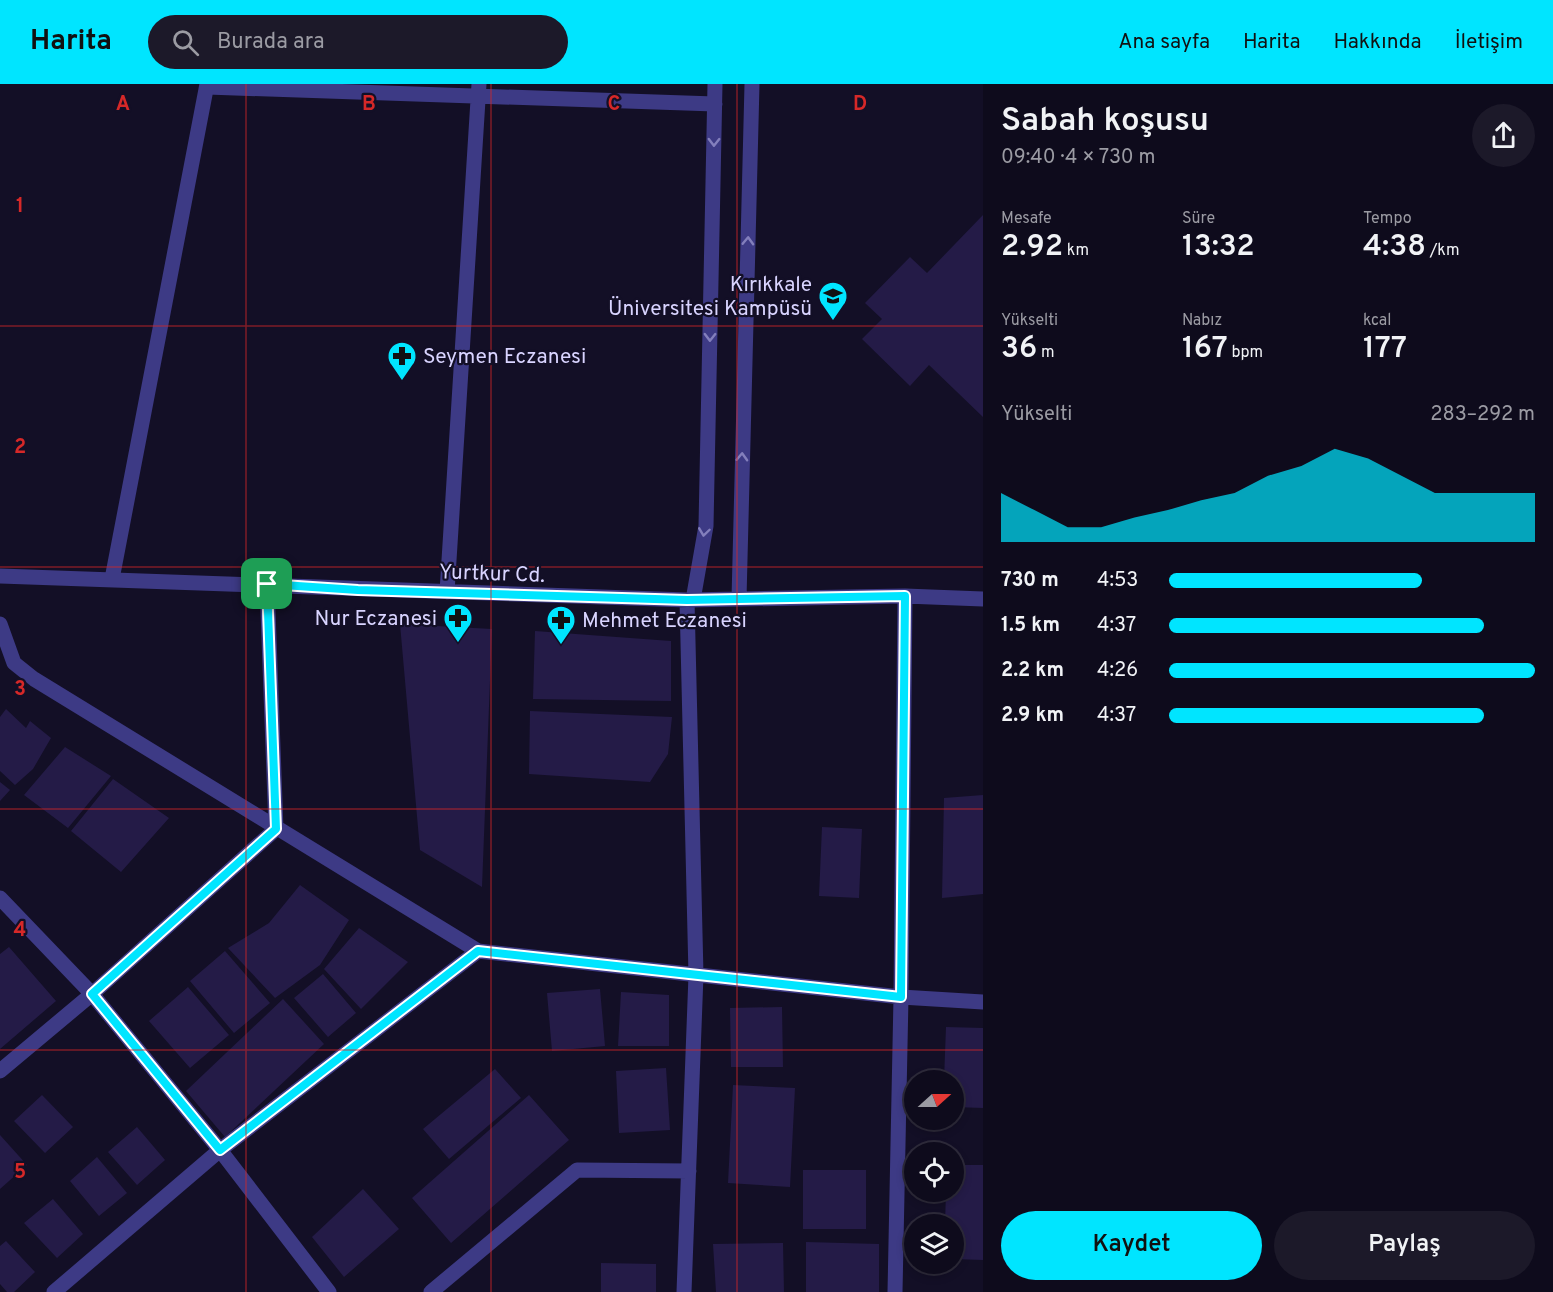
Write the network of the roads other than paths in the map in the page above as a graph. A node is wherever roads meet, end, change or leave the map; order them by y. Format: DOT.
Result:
graph roads {
  1 [pos="715,84"];
  2 [pos="752,84"];
  3 [pos="207,86"];
  4 [pos="478,90"];
  5 [pos="715,104"];
  6 [pos="0,576"];
  7 [pos="112,579"];
  8 [pos="267,584"];
  9 [pos="447,592"];
  10 [pos="905,596"];
  11 [pos="739,599"];
  12 [pos="983,599"];
  13 [pos="690,600"];
  14 [pos="0,624"];
  15 [pos="276,829"];
  16 [pos="0,898"];
  17 [pos="478,951"];
  18 [pos="696,975"];
  19 [pos="92,994"];
  20 [pos="901,997"];
  21 [pos="983,1002"];
  22 [pos="0,1071"];
  23 [pos="220,1150"];
  24 [pos="688,1171"];
  25 [pos="54,1292"];
  26 [pos="329,1292"];
  27 [pos="431,1292"];
  28 [pos="684,1292"];
  29 [pos="895,1292"];
  1 -- 5 [label="street"];
  11 -- 2 [label="street, one-way"];
  3 -- 4 [label="street"];
  3 -- 7 [label="street"];
  4 -- 5 [label="street"];
  4 -- 9 [label="street"];
  5 -- 13 [label="street, one-way"];
  6 -- 7 [label="street, Yurtkur Cd."];
  7 -- 8 [label="street, Yurtkur Cd."];
  8 -- 9 [label="street, Yurtkur Cd."];
  8 -- 15 [label="street"];
  9 -- 13 [label="street, Yurtkur Cd."];
  10 -- 11 [label="street, Yurtkur Cd."];
  10 -- 12 [label="street, Yurtkur Cd."];
  10 -- 20 [label="street"];
  11 -- 13 [label="street, Yurtkur Cd."];
  13 -- 18 [label="street"];
  14 -- 15 [label="street"];
  15 -- 17 [label="street"];
  15 -- 19 [label="street"];
  16 -- 19 [label="street"];
  17 -- 18 [label="street"];
  17 -- 23 [label="street"];
  18 -- 20 [label="street"];
  18 -- 24 [label="street"];
  19 -- 22 [label="street"];
  19 -- 23 [label="street"];
  20 -- 21 [label="street"];
  20 -- 29 [label="street"];
  23 -- 25 [label="street"];
  23 -- 26 [label="street"];
  24 -- 27 [label="street"];
  24 -- 28 [label="street"];
}
